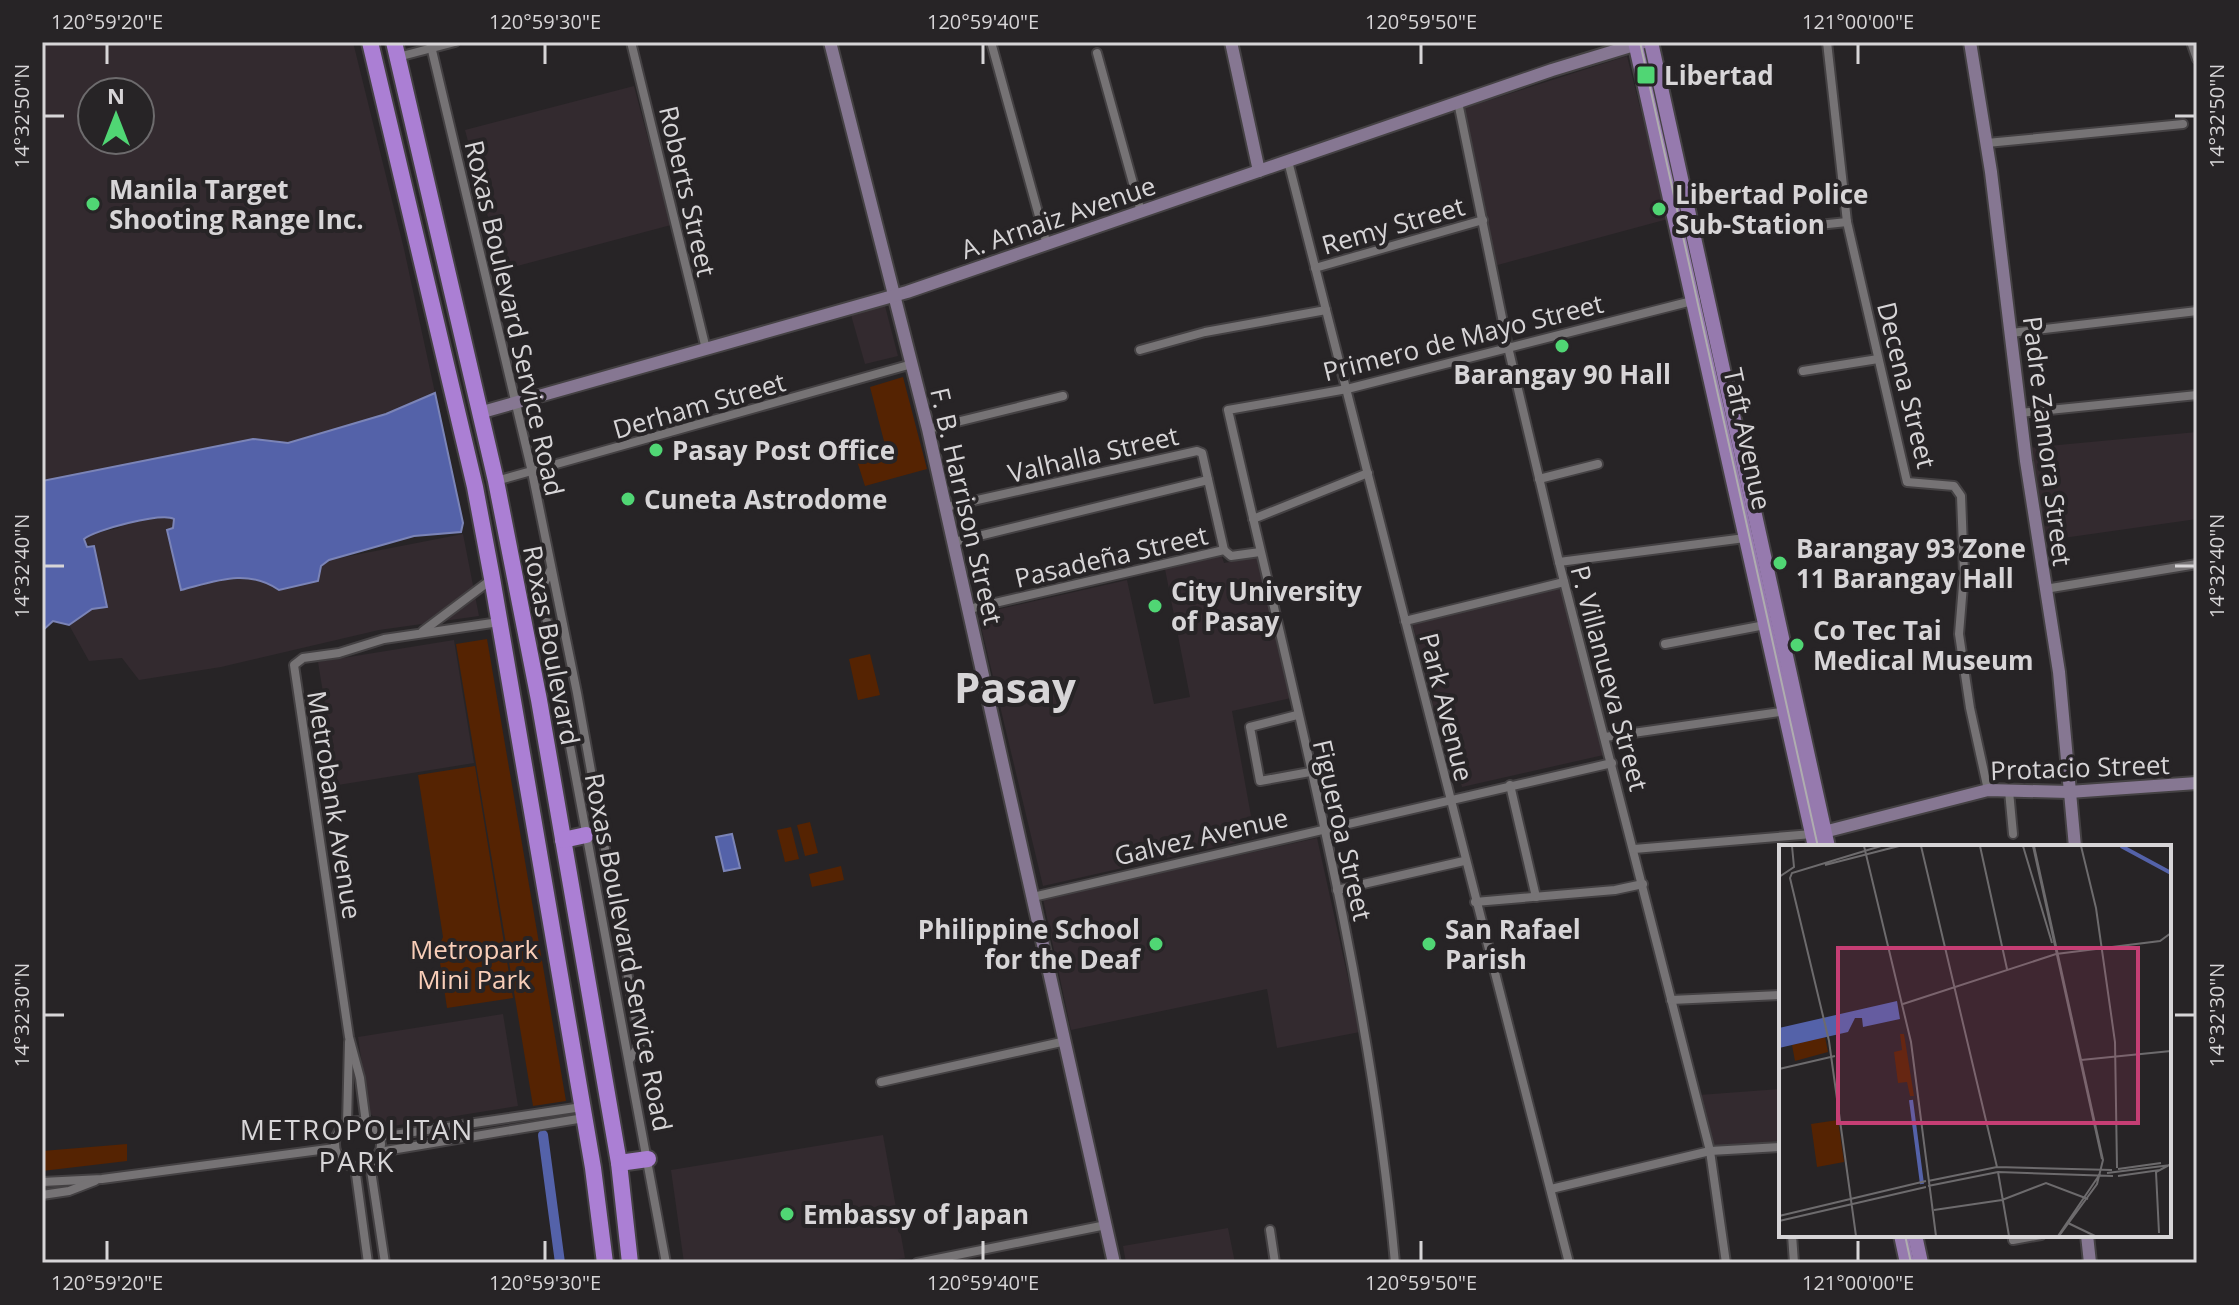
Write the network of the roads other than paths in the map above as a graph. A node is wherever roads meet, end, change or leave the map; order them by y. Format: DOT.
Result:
graph roads {
  1 [pos="370,42"];
  2 [pos="455,42"];
  3 [pos="631,42"];
  4 [pos="830,42"];
  5 [pos="991,42"];
  6 [pos="1231,42"];
  7 [pos="1651,42"];
  8 [pos="1827,42"];
  9 [pos="1970,42"];
  10 [pos="2191,42"];
  11 [pos="1632,43"];
  12 [pos="431,45"];
  13 [pos="396,50"];
  14 [pos="1097,53"];
  15 [pos="2197,59"];
  16 [pos="1458,102"];
  17 [pos="2183,124"];
  18 [pos="1987,143"];
  19 [pos="1288,161"];
  20 [pos="1259,171"];
  21 [pos="1141,212"];
  22 [pos="1483,220"];
  23 [pos="1847,222"];
  24 [pos="1809,226"];
  25 [pos="1047,245"];
  26 [pos="1315,268"];
  27 [pos="894,296"];
  28 [pos="1700,299"];
  29 [pos="1326,310"];
  30 [pos="2197,311"];
  31 [pos="2011,333"];
  32 [pos="1508,347"];
  33 [pos="706,349"];
  34 [pos="1140,350"];
  35 [pos="1878,359"];
  36 [pos="912,364"];
  37 [pos="1803,371"];
  38 [pos="1347,389"];
  39 [pos="2197,395"];
  40 [pos="1063,396"];
  41 [pos="517,403"];
  42 [pos="1228,410"];
  43 [pos="479,413"];
  44 [pos="2020,413"];
  45 [pos="928,429"];
  46 [pos="1732,446"];
  47 [pos="1598,464"];
  48 [pos="532,472"];
  49 [pos="1368,473"];
  50 [pos="1539,479"];
  51 [pos="1208,480"];
  52 [pos="496,481"];
  53 [pos="946,507"];
  54 [pos="1253,519"];
  55 [pos="1745,538"];
  56 [pos="954,542"];
  57 [pos="1224,550"];
  58 [pos="1260,552"];
  59 [pos="1757,557"];
  60 [pos="1559,562"];
  61 [pos="2197,564"];
  62 [pos="550,571"];
  63 [pos="492,578"];
  64 [pos="1564,582"];
  65 [pos="2045,589"];
  66 [pos="969,609"];
  67 [pos="500,621"];
  68 [pos="1405,621"];
  69 [pos="1765,625"];
  70 [pos="423,632"];
  71 [pos="1665,644"];
  72 [pos="1779,658"];
  73 [pos="1791,710"];
  74 [pos="1297,715"];
  75 [pos="1605,737"];
  76 [pos="1612,763"];
  77 [pos="1310,772"];
  78 [pos="2197,783"];
  79 [pos="1510,785"];
  80 [pos="1988,790"];
  81 [pos="2009,791"];
  82 [pos="2069,792"];
  83 [pos="1450,799"];
  84 [pos="1323,829"];
  85 [pos="2013,834"];
  86 [pos="586,835"];
  87 [pos="563,840"];
  88 [pos="1820,840"];
  89 [pos="2075,845"];
  90 [pos="1634,849"];
  91 [pos="1464,861"];
  92 [pos="1643,884"];
  93 [pos="1337,890"];
  94 [pos="1033,897"];
  95 [pos="1536,897"];
  96 [pos="1475,902"];
  97 [pos="1779,995"];
  98 [pos="1671,1000"];
  99 [pos="349,1037"];
  100 [pos="1066,1041"];
  101 [pos="630,1059"];
  102 [pos="881,1082"];
  103 [pos="584,1112"];
  104 [pos="522,1116"];
  105 [pos="366,1123"];
  106 [pos="347,1124"];
  107 [pos="524,1128"];
  108 [pos="380,1137"];
  109 [pos="1779,1147"];
  110 [pos="335,1148"];
  111 [pos="1710,1151"];
  112 [pos="379,1152"];
  113 [pos="648,1159"];
  114 [pos="619,1163"];
  115 [pos="370,1164"];
  116 [pos="355,1167"];
  117 [pos="102,1179"];
  118 [pos="42,1182"];
  119 [pos="1551,1189"];
  120 [pos="42,1195"];
  121 [pos="1106,1225"];
  122 [pos="1270,1230"];
  123 [pos="1792,1237"];
  124 [pos="1901,1237"];
  125 [pos="1915,1237"];
  126 [pos="2030,1237"];
  127 [pos="2087,1237"];
  128 [pos="2013,1240"];
  129 [pos="368,1263"];
  130 [pos="385,1263"];
  131 [pos="605,1263"];
  132 [pos="630,1263"];
  133 [pos="666,1263"];
  134 [pos="917,1263"];
  135 [pos="1114,1263"];
  136 [pos="1275,1263"];
  137 [pos="1395,1263"];
  138 [pos="1569,1263"];
  139 [pos="1726,1263"];
  140 [pos="1794,1263"];
  141 [pos="1907,1263"];
  142 [pos="1921,1263"];
  143 [pos="2090,1263"];
  1 -- 63 [label="highway, Roxas Boulevard"];
  2 -- 12 [label="street"];
  3 -- 33 [label="street, Roberts Street"];
  4 -- 27 [label="main road, F. B. Harrison Street"];
  5 -- 25 [label="street"];
  6 -- 20 [label="main road"];
  7 -- 28 [label="main road, Taft Avenue"];
  8 -- 23 [label="street, Decena Street"];
  9 -- 18 [label="main road, Padre Zamora Street"];
  10 -- 15 [label="street"];
  11 -- 16 [label="main road, A. Arnaiz Avenue"];
  11 -- 28 [label="main road, Taft Avenue"];
  12 -- 13 [label="street"];
  12 -- 41 [label="street, Roxas Boulevard Service Road"];
  13 -- 43 [label="highway, Roxas Boulevard"];
  14 -- 21 [label="street"];
  16 -- 19 [label="main road, A. Arnaiz Avenue"];
  16 -- 22 [label="street, P. Villanueva Street"];
  17 -- 18 [label="street"];
  18 -- 31 [label="main road, Padre Zamora Street"];
  19 -- 20 [label="main road, A. Arnaiz Avenue"];
  19 -- 26 [label="street, Park Avenue"];
  20 -- 21 [label="main road, A. Arnaiz Avenue"];
  21 -- 25 [label="main road, A. Arnaiz Avenue"];
  22 -- 26 [label="street, Remy Street"];
  22 -- 32 [label="street, P. Villanueva Street"];
  23 -- 24 [label="street"];
  23 -- 35 [label="street, Decena Street"];
  25 -- 27 [label="main road, A. Arnaiz Avenue"];
  26 -- 29 [label="street, Park Avenue"];
  27 -- 33 [label="main road, A. Arnaiz Avenue"];
  27 -- 36 [label="main road, F. B. Harrison Street"];
  28 -- 32 [label="street, Primero de Mayo Street"];
  28 -- 46 [label="main road, Taft Avenue"];
  29 -- 34 [label="street"];
  29 -- 38 [label="street, Park Avenue"];
  30 -- 31 [label="street"];
  31 -- 44 [label="main road, Padre Zamora Street"];
  32 -- 38 [label="street, Primero de Mayo Street"];
  32 -- 50 [label="street, P. Villanueva Street"];
  33 -- 41 [label="main road, A. Arnaiz Avenue"];
  35 -- 37 [label="street"];
  35 -- 80 [label="street, Decena Street"];
  36 -- 45 [label="main road, F. B. Harrison Street"];
  36 -- 48 [label="street, Derham Street"];
  38 -- 42 [label="street, Primero de Mayo Street"];
  38 -- 49 [label="street, Park Avenue"];
  39 -- 44 [label="street"];
  40 -- 45 [label="street"];
  41 -- 43 [label="main road, A. Arnaiz Avenue"];
  41 -- 48 [label="street, Roxas Boulevard Service Road"];
  42 -- 54 [label="street, Figueroa Street"];
  43 -- 52 [label="highway, Roxas Boulevard"];
  44 -- 65 [label="main road, Padre Zamora Street"];
  45 -- 53 [label="main road, F. B. Harrison Street"];
  46 -- 55 [label="main road, Taft Avenue"];
  46 -- 59 [label="main road, Taft Avenue"];
  47 -- 50 [label="street"];
  48 -- 52 [label="street, Derham Street"];
  48 -- 62 [label="street, Roxas Boulevard Service Road"];
  49 -- 54 [label="street"];
  49 -- 68 [label="street, Park Avenue"];
  50 -- 60 [label="street, P. Villanueva Street"];
  51 -- 53 [label="street, Valhalla Street"];
  51 -- 56 [label="street"];
  51 -- 57 [label="street"];
  52 -- 87 [label="highway, Roxas Boulevard"];
  53 -- 56 [label="main road, F. B. Harrison Street"];
  54 -- 58 [label="street, Figueroa Street"];
  55 -- 59 [label="main road, Taft Avenue"];
  55 -- 60 [label="street"];
  56 -- 66 [label="main road, F. B. Harrison Street"];
  57 -- 58 [label="street, Pasadeña Street"];
  57 -- 66 [label="street, Pasadeña Street"];
  58 -- 74 [label="street, Figueroa Street"];
  59 -- 69 [label="main road, Taft Avenue"];
  59 -- 72 [label="main road, Taft Avenue"];
  60 -- 64 [label="street, P. Villanueva Street"];
  61 -- 65 [label="street"];
  62 -- 86 [label="street, Roxas Boulevard Service Road"];
  62 -- 101 [label="street"];
  63 -- 67 [label="highway, Roxas Boulevard"];
  63 -- 70 [label="street, Metrobank Avenue"];
  64 -- 68 [label="street"];
  64 -- 75 [label="street, P. Villanueva Street"];
  65 -- 82 [label="main road, Padre Zamora Street"];
  66 -- 94 [label="main road, F. B. Harrison Street"];
  67 -- 70 [label="street, Metrobank Avenue"];
  67 -- 103 [label="highway, Roxas Boulevard"];
  68 -- 83 [label="street, Park Avenue"];
  69 -- 71 [label="street"];
  69 -- 72 [label="main road, Taft Avenue"];
  70 -- 99 [label="street, Metrobank Avenue"];
  72 -- 73 [label="main road, Taft Avenue"];
  73 -- 75 [label="street"];
  73 -- 88 [label="main road, Taft Avenue"];
  74 -- 77 [label="street, Figueroa Street"];
  74 -- 77 [label="street"];
  75 -- 76 [label="street, P. Villanueva Street"];
  76 -- 79 [label="street, Galvez Avenue"];
  76 -- 90 [label="street, P. Villanueva Street"];
  77 -- 84 [label="street, Figueroa Street"];
  78 -- 82 [label="main road, Protacio Street"];
  79 -- 83 [label="street, Galvez Avenue"];
  79 -- 95 [label="street"];
  80 -- 81 [label="main road, Protacio Street"];
  80 -- 88 [label="main road, Protacio Street"];
  81 -- 82 [label="main road, Protacio Street"];
  81 -- 85 [label="street"];
  82 -- 89 [label="main road, Padre Zamora Street"];
  83 -- 84 [label="street, Galvez Avenue"];
  83 -- 91 [label="street, Park Avenue"];
  84 -- 93 [label="street, Figueroa Street"];
  84 -- 94 [label="street, Galvez Avenue"];
  86 -- 87 [label="highway"];
  86 -- 101 [label="street, Roxas Boulevard Service Road"];
  87 -- 114 [label="highway, Roxas Boulevard"];
  88 -- 90 [label="street"];
  90 -- 92 [label="street, P. Villanueva Street"];
  91 -- 93 [label="street"];
  91 -- 96 [label="street, Park Avenue"];
  92 -- 95 [label="street"];
  92 -- 98 [label="street, P. Villanueva Street"];
  93 -- 137 [label="street, Figueroa Street"];
  94 -- 100 [label="main road, F. B. Harrison Street"];
  95 -- 96 [label="street"];
  96 -- 119 [label="street, Park Avenue"];
  97 -- 98 [label="street"];
  98 -- 111 [label="street, P. Villanueva Street"];
  99 -- 105 [label="street, Metrobank Avenue"];
  99 -- 106 [label="street, Metrobank Avenue"];
  100 -- 102 [label="street"];
  100 -- 121 [label="main road, F. B. Harrison Street"];
  101 -- 113 [label="street, Roxas Boulevard Service Road"];
  103 -- 104 [label="street"];
  103 -- 107 [label="street"];
  103 -- 131 [label="highway, Roxas Boulevard"];
  104 -- 107 [label="street"];
  104 -- 108 [label="street"];
  105 -- 106 [label="street"];
  105 -- 108 [label="street"];
  106 -- 110 [label="street"];
  107 -- 112 [label="street"];
  108 -- 112 [label="street"];
  109 -- 111 [label="street"];
  110 -- 116 [label="street"];
  110 -- 117 [label="street"];
  111 -- 119 [label="street"];
  111 -- 139 [label="street, P. Villanueva Street"];
  112 -- 115 [label="street"];
  113 -- 114 [label="highway"];
  113 -- 133 [label="street, Roxas Boulevard Service Road"];
  114 -- 132 [label="highway, Roxas Boulevard"];
  115 -- 116 [label="street"];
  115 -- 130 [label="street"];
  116 -- 129 [label="street"];
  117 -- 118 [label="street"];
  117 -- 120 [label="street"];
  119 -- 138 [label="street, Park Avenue"];
  121 -- 134 [label="street"];
  121 -- 135 [label="main road, F. B. Harrison Street"];
  122 -- 136 [label="street"];
  123 -- 140 [label="street"];
  124 -- 141 [label="main road"];
  125 -- 142 [label="main road"];
  126 -- 128 [label="street"];
  127 -- 143 [label="main road"];
}
